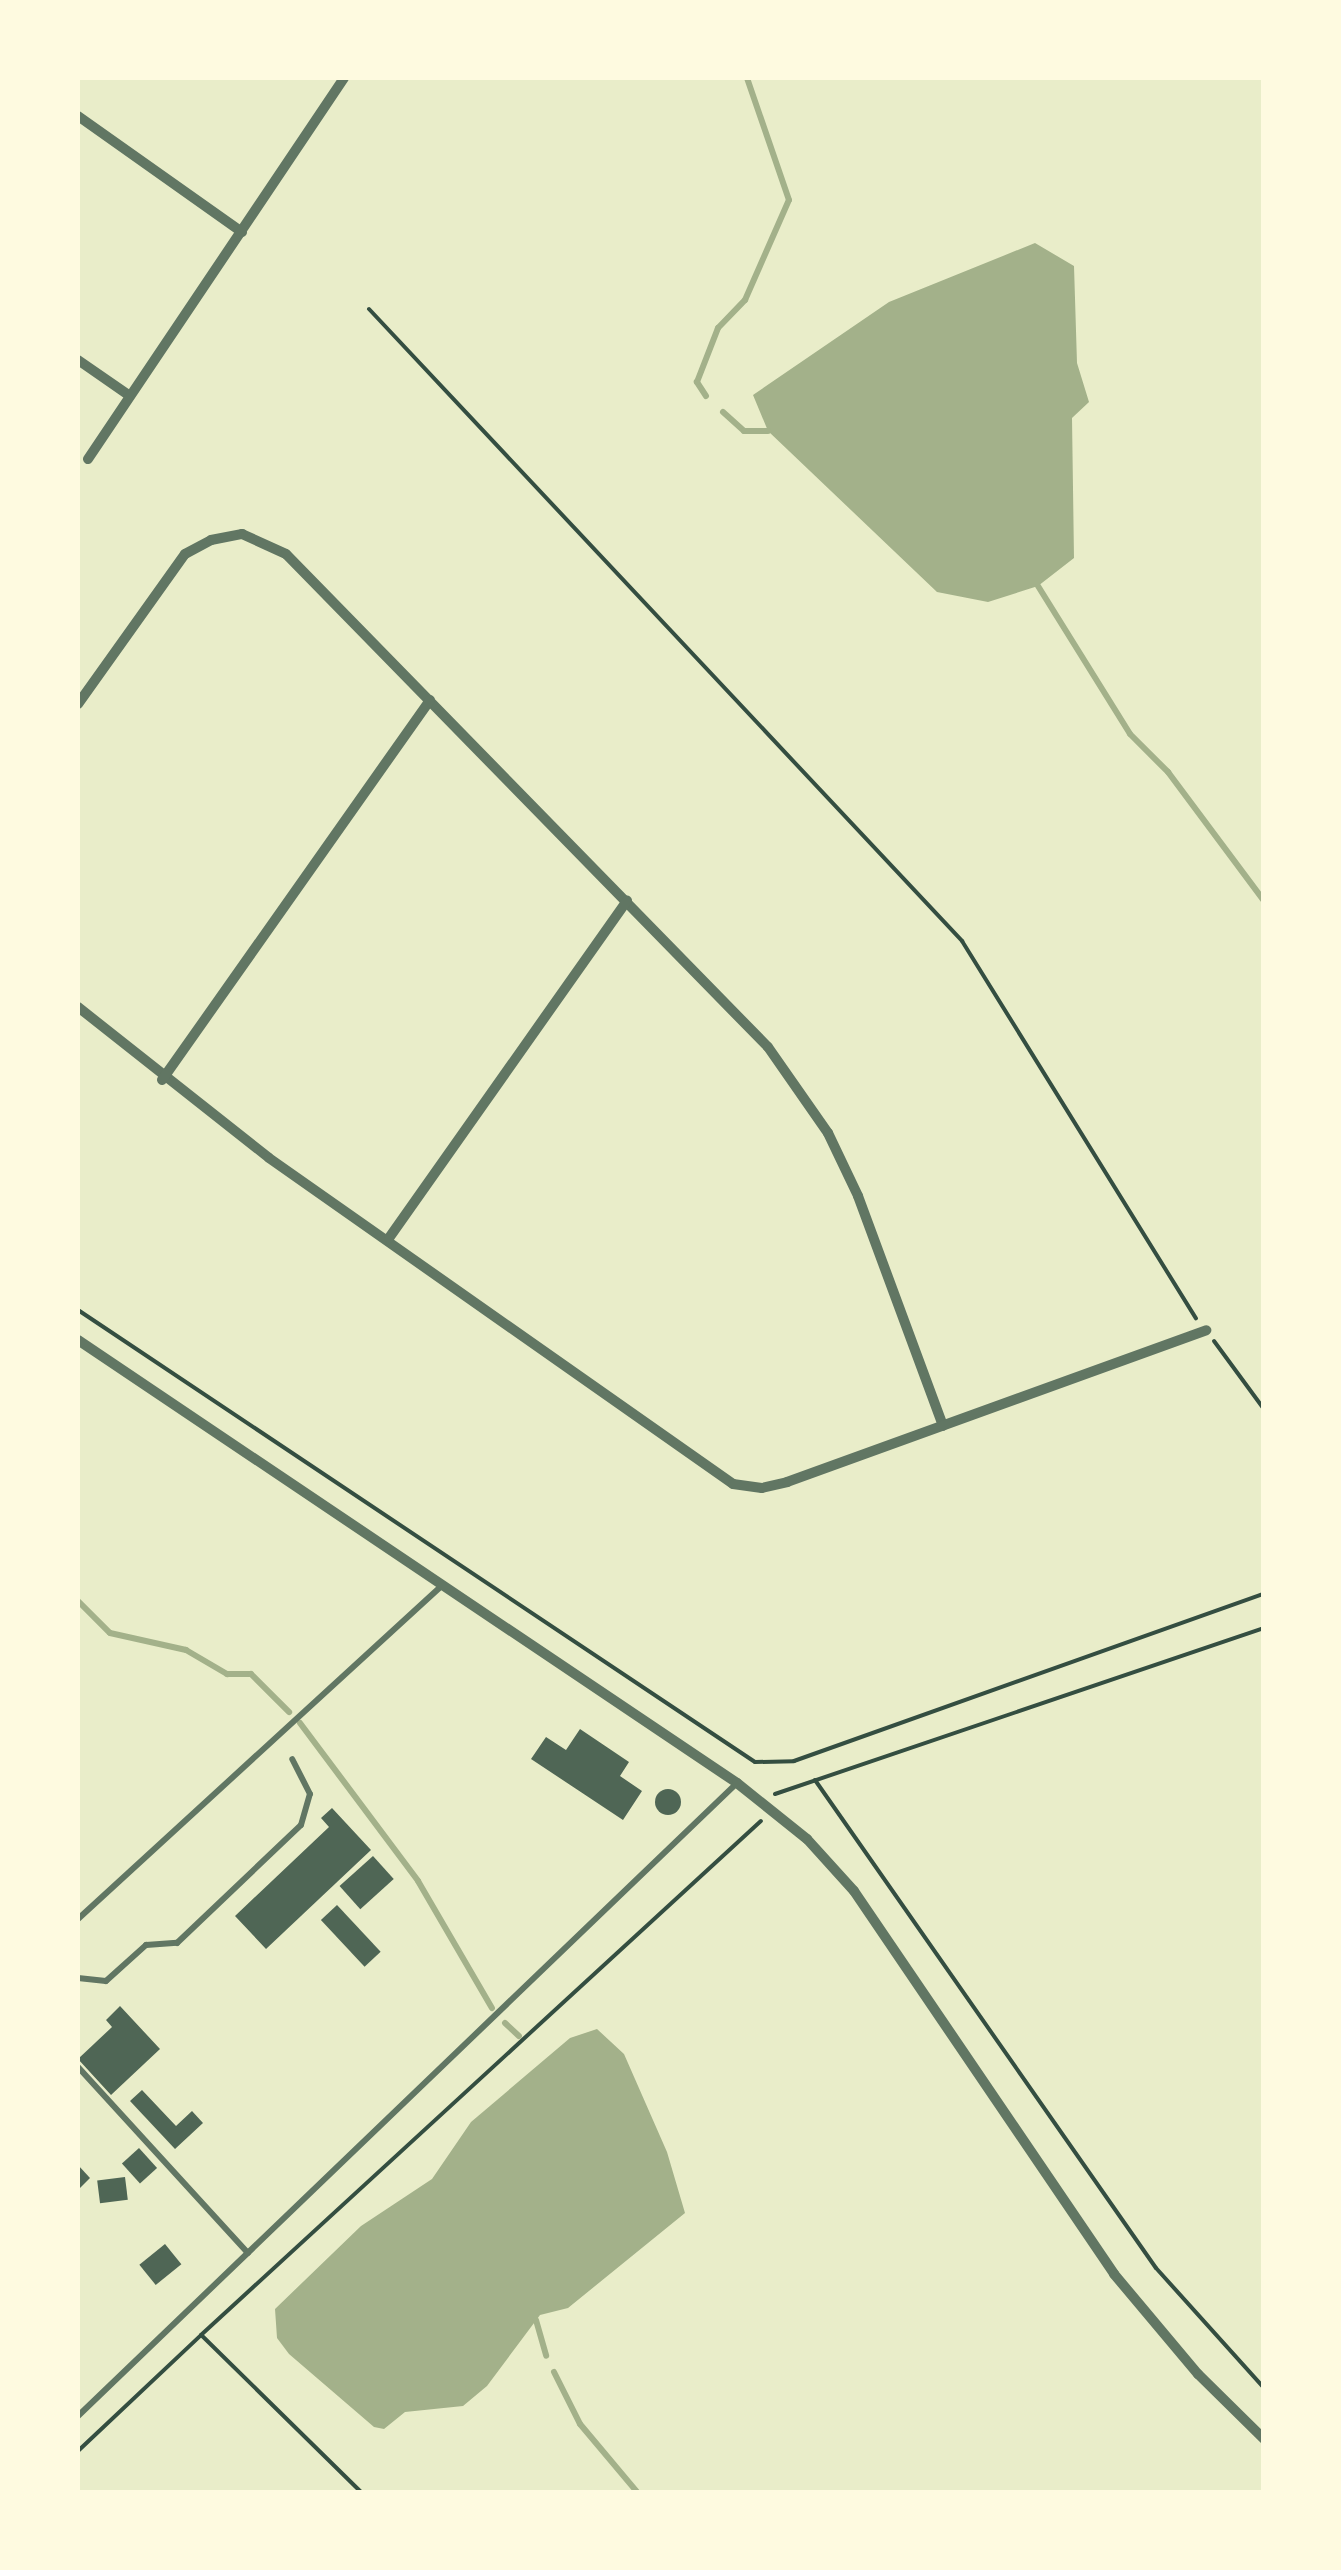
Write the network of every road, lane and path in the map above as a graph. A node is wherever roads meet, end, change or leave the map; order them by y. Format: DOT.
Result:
graph roads {
  1 [pos="344,78"];
  2 [pos="78,116"];
  3 [pos="242,232"];
  4 [pos="369,309"];
  5 [pos="78,360"];
  6 [pos="130,396"];
  7 [pos="88,459"];
  8 [pos="430,700"];
  9 [pos="78,704"];
  10 [pos="627,900"];
  11 [pos="78,1007"];
  12 [pos="162,1080"];
  13 [pos="388,1238"];
  14 [pos="78,1310"];
  15 [pos="1206,1330"];
  16 [pos="78,1340"];
  17 [pos="1264,1408"];
  18 [pos="943,1426"];
  19 [pos="443,1585"];
  20 [pos="1264,1594"];
  21 [pos="1264,1628"];
  22 [pos="292,1759"];
  23 [pos="815,1780"];
  24 [pos="736,1783"];
  25 [pos="759,1799"];
  26 [pos="773,1810"];
  27 [pos="78,1919"];
  28 [pos="78,1978"];
  29 [pos="78,2067"];
  30 [pos="248,2253"];
  31 [pos="200,2335"];
  32 [pos="1264,2388"];
  33 [pos="78,2416"];
  34 [pos="1264,2438"];
  35 [pos="78,2451"];
  36 [pos="361,2492"];
  1 -- 3 [label="street"];
  2 -- 3 [label="street"];
  3 -- 6 [label="street"];
  4 -- 15 [label="path"];
  5 -- 6 [label="street"];
  6 -- 7 [label="street"];
  8 -- 9 [label="street"];
  8 -- 10 [label="street"];
  8 -- 12 [label="street"];
  10 -- 13 [label="street"];
  10 -- 18 [label="street"];
  11 -- 12 [label="street"];
  12 -- 13 [label="street"];
  13 -- 18 [label="street"];
  14 -- 20 [label="path"];
  15 -- 17 [label="path"];
  15 -- 18 [label="street"];
  16 -- 19 [label="street"];
  19 -- 24 [label="street"];
  19 -- 27 [label="lane"];
  21 -- 23 [label="path"];
  22 -- 28 [label="lane"];
  23 -- 25 [label="path"];
  23 -- 32 [label="path"];
  24 -- 25 [label="street"];
  24 -- 30 [label="lane"];
  25 -- 26 [label="street"];
  26 -- 31 [label="path"];
  26 -- 34 [label="street"];
  29 -- 30 [label="lane"];
  30 -- 33 [label="lane"];
  31 -- 35 [label="path"];
  31 -- 36 [label="path"];
}
